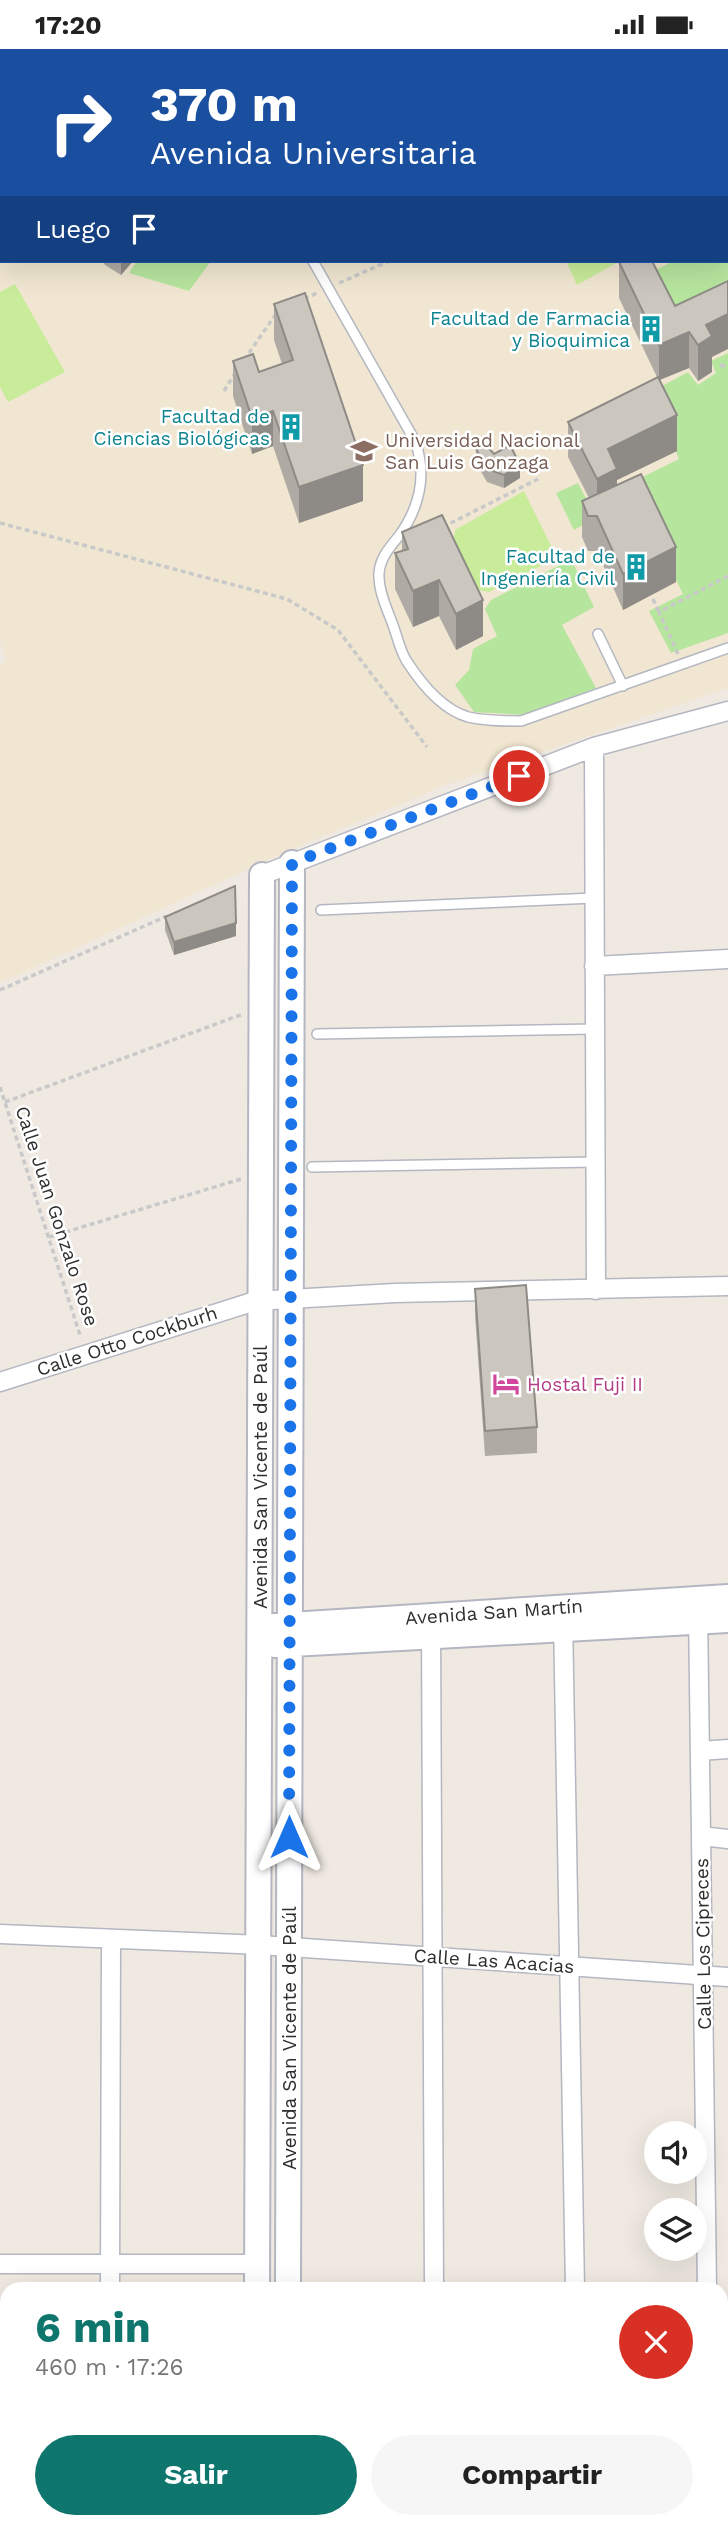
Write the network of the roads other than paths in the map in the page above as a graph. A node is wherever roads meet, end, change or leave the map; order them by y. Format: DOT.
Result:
graph roads {
  1 [pos="314,263"];
  2 [pos="598,634"];
  3 [pos="728,648"];
  4 [pos="623,686"];
  5 [pos="728,711"];
  6 [pos="594,747"];
  7 [pos="292,863"];
  8 [pos="262,875"];
  9 [pos="594,898"];
  10 [pos="321,909"];
  11 [pos="728,959"];
  12 [pos="594,966"];
  13 [pos="595,1028"];
  14 [pos="317,1034"];
  15 [pos="595,1162"];
  16 [pos="312,1167"];
  17 [pos="728,1286"];
  18 [pos="596,1290"];
  19 [pos="0,1382"];
  20 [pos="728,1597"];
  21 [pos="698,1610"];
  22 [pos="563,1618"];
  23 [pos="728,1619"];
  24 [pos="431,1626"];
  25 [pos="290,1634"];
  26 [pos="259,1636"];
  27 [pos="728,1749"];
  28 [pos="700,1751"];
  29 [pos="701,1836"];
  30 [pos="728,1839"];
  31 [pos="0,1934"];
  32 [pos="111,1939"];
  33 [pos="289,1947"];
  34 [pos="433,1957"];
  35 [pos="569,1966"];
  36 [pos="704,1975"];
  37 [pos="728,1976"];
  38 [pos="0,2264"];
  39 [pos="110,2264"];
  40 [pos="257,2264"];
  41 [pos="110,2282"];
  42 [pos="257,2282"];
  43 [pos="288,2282"];
  44 [pos="434,2282"];
  45 [pos="575,2282"];
  46 [pos="707,2282"];
  1 -- 4 [label="lane"];
  2 -- 4 [label="lane"];
  3 -- 4 [label="lane"];
  5 -- 6 [label="street"];
  6 -- 7 [label="street"];
  6 -- 9 [label="street"];
  7 -- 8 [label="street"];
  7 -- 25 [label="street, Avenida San Vicente de Paúl"];
  8 -- 26 [label="street, Avenida San Vicente de Paúl"];
  9 -- 10 [label="lane"];
  9 -- 12 [label="street"];
  11 -- 12 [label="street"];
  12 -- 13 [label="street"];
  13 -- 14 [label="lane"];
  13 -- 15 [label="street"];
  15 -- 16 [label="lane"];
  15 -- 18 [label="street"];
  17 -- 18 [label="street, Calle Otto Cockburh"];
  18 -- 19 [label="street, Calle Otto Cockburh"];
  20 -- 21 [label="street, Avenida San Martín"];
  21 -- 22 [label="street, Avenida San Martín"];
  21 -- 23 [label="street, Avenida San Martín"];
  21 -- 28 [label="street, Calle Los Cipreces"];
  22 -- 24 [label="street, Avenida San Martín"];
  22 -- 35 [label="street"];
  24 -- 25 [label="street, Avenida San Martín"];
  24 -- 34 [label="street"];
  25 -- 26 [label="street, Avenida San Martín"];
  25 -- 33 [label="street, Avenida San Vicente de Paúl"];
  26 -- 40 [label="street, Avenida San Vicente de Paúl"];
  27 -- 28 [label="street"];
  28 -- 29 [label="street, Calle Los Cipreces"];
  29 -- 30 [label="street"];
  29 -- 36 [label="street, Calle Los Cipreces"];
  31 -- 32 [label="street, Calle Las Acacias"];
  32 -- 33 [label="street, Calle Las Acacias"];
  32 -- 39 [label="street"];
  33 -- 34 [label="street, Calle Las Acacias"];
  33 -- 43 [label="street, Avenida San Vicente de Paúl"];
  34 -- 35 [label="street, Calle Las Acacias"];
  34 -- 44 [label="street"];
  35 -- 36 [label="street, Calle Las Acacias"];
  35 -- 45 [label="street"];
  36 -- 37 [label="street, Calle Las Acacias"];
  36 -- 46 [label="street, Calle Los Cipreces"];
  38 -- 39 [label="street"];
  39 -- 40 [label="street"];
  39 -- 41 [label="street"];
  40 -- 42 [label="street, Avenida San Vicente de Paúl"];
}
